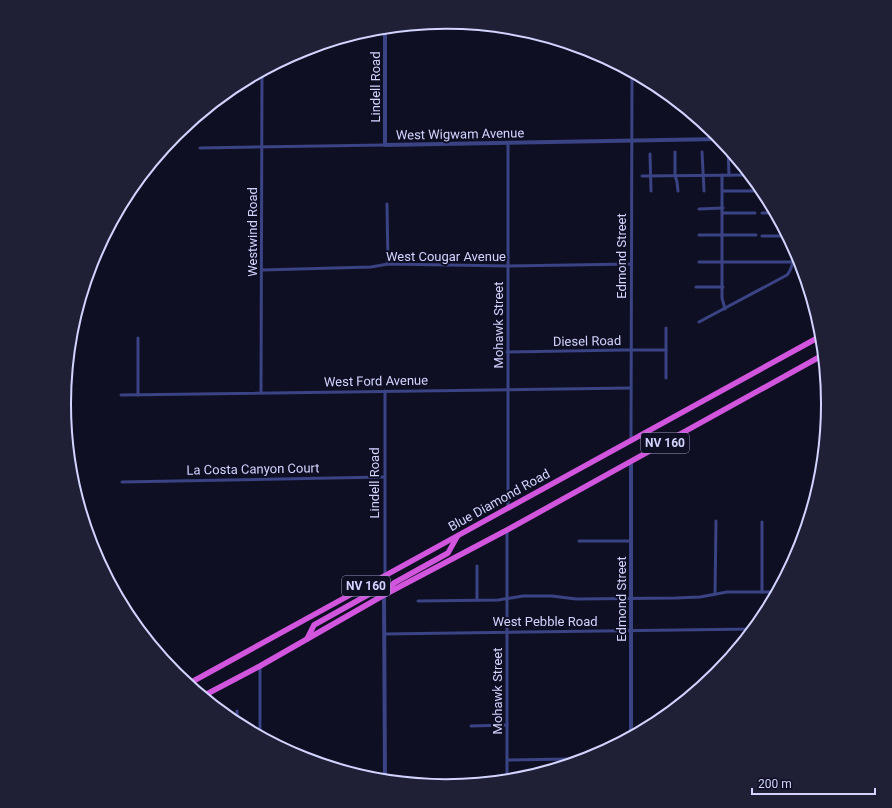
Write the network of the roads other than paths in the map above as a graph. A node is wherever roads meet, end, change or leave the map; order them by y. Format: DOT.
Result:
graph roads {
  1 [pos="385,34"];
  2 [pos="262,77"];
  3 [pos="632,78"];
  4 [pos="711,139"];
  5 [pos="631,141"];
  6 [pos="508,143"];
  7 [pos="385,145"];
  8 [pos="262,147"];
  9 [pos="200,148"];
  10 [pos="675,152"];
  11 [pos="702,152"];
  12 [pos="650,154"];
  13 [pos="728,157"];
  14 [pos="703,175"];
  15 [pos="722,175"];
  16 [pos="729,175"];
  17 [pos="743,175"];
  18 [pos="642,176"];
  19 [pos="651,176"];
  20 [pos="675,176"];
  21 [pos="678,191"];
  22 [pos="704,191"];
  23 [pos="722,191"];
  24 [pos="754,191"];
  25 [pos="651,192"];
  26 [pos="387,204"];
  27 [pos="699,208"];
  28 [pos="723,208"];
  29 [pos="723,213"];
  30 [pos="755,213"];
  31 [pos="762,213"];
  32 [pos="769,213"];
  33 [pos="699,234"];
  34 [pos="723,235"];
  35 [pos="756,235"];
  36 [pos="762,236"];
  37 [pos="781,236"];
  38 [pos="699,262"];
  39 [pos="723,262"];
  40 [pos="793,262"];
  41 [pos="388,264"];
  42 [pos="631,264"];
  43 [pos="508,266"];
  44 [pos="262,270"];
  45 [pos="696,287"];
  46 [pos="723,287"];
  47 [pos="725,309"];
  48 [pos="699,322"];
  49 [pos="666,328"];
  50 [pos="138,338"];
  51 [pos="815,339"];
  52 [pos="631,350"];
  53 [pos="666,350"];
  54 [pos="508,352"];
  55 [pos="818,358"];
  56 [pos="666,378"];
  57 [pos="631,388"];
  58 [pos="508,389"];
  59 [pos="385,391"];
  60 [pos="261,393"];
  61 [pos="121,395"];
  62 [pos="138,395"];
  63 [pos="631,440"];
  64 [pos="631,462"];
  65 [pos="384,477"];
  66 [pos="122,482"];
  67 [pos="508,508"];
  68 [pos="716,521"];
  69 [pos="762,522"];
  70 [pos="507,530"];
  71 [pos="457,536"];
  72 [pos="579,541"];
  73 [pos="630,541"];
  74 [pos="477,566"];
  75 [pos="385,576"];
  76 [pos="762,592"];
  77 [pos="771,592"];
  78 [pos="715,594"];
  79 [pos="384,595"];
  80 [pos="507,599"];
  81 [pos="631,599"];
  82 [pos="477,600"];
  83 [pos="418,601"];
  84 [pos="747,628"];
  85 [pos="631,631"];
  86 [pos="507,632"];
  87 [pos="384,634"];
  88 [pos="307,639"];
  89 [pos="260,666"];
  90 [pos="194,681"];
  91 [pos="208,693"];
  92 [pos="237,711"];
  93 [pos="237,715"];
  94 [pos="507,725"];
  95 [pos="471,726"];
  96 [pos="260,730"];
  97 [pos="631,730"];
  98 [pos="567,759"];
  99 [pos="508,760"];
  100 [pos="385,774"];
  101 [pos="507,774"];
  1 -- 7 [label="street, Lindell Road"];
  2 -- 8 [label="street, Westwind Road"];
  3 -- 5 [label="street, Edmond Street"];
  4 -- 5 [label="street, West Wigwam Avenue"];
  5 -- 6 [label="street, West Wigwam Avenue"];
  5 -- 42 [label="street, Edmond Street"];
  6 -- 7 [label="street, West Wigwam Avenue"];
  6 -- 43 [label="street, Mohawk Street"];
  7 -- 8 [label="street, West Wigwam Avenue"];
  8 -- 9 [label="street, West Wigwam Avenue"];
  8 -- 44 [label="street, Westwind Road"];
  10 -- 20 [label="street"];
  11 -- 14 [label="street"];
  12 -- 19 [label="street"];
  13 -- 16 [label="street"];
  14 -- 15 [label="street"];
  14 -- 20 [label="street"];
  14 -- 22 [label="street"];
  15 -- 16 [label="street"];
  15 -- 23 [label="street"];
  16 -- 17 [label="street"];
  18 -- 19 [label="street"];
  19 -- 20 [label="street"];
  19 -- 25 [label="street"];
  20 -- 21 [label="street"];
  23 -- 24 [label="street"];
  23 -- 28 [label="street"];
  26 -- 41 [label="street"];
  27 -- 28 [label="street"];
  28 -- 29 [label="street"];
  29 -- 30 [label="street"];
  29 -- 34 [label="street"];
  31 -- 32 [label="street"];
  33 -- 34 [label="street"];
  34 -- 35 [label="street"];
  34 -- 39 [label="street"];
  36 -- 37 [label="street"];
  38 -- 39 [label="street"];
  39 -- 40 [label="street"];
  39 -- 46 [label="street"];
  40 -- 47 [label="street"];
  41 -- 43 [label="street, West Cougar Avenue"];
  41 -- 44 [label="street, West Cougar Avenue"];
  42 -- 43 [label="street, West Cougar Avenue"];
  42 -- 52 [label="street, Edmond Street"];
  43 -- 54 [label="street, Mohawk Street"];
  44 -- 60 [label="street, Westwind Road"];
  45 -- 46 [label="street"];
  46 -- 47 [label="street"];
  47 -- 48 [label="street"];
  49 -- 53 [label="street"];
  50 -- 62 [label="street"];
  51 -- 63 [label="highway, Blue Diamond Road / NV 160"];
  52 -- 53 [label="street, Diesel Road"];
  52 -- 54 [label="street, Diesel Road"];
  52 -- 57 [label="street, Edmond Street"];
  53 -- 56 [label="street"];
  54 -- 58 [label="street, Mohawk Street"];
  55 -- 64 [label="highway, NV 160"];
  57 -- 58 [label="street, West Ford Avenue"];
  57 -- 63 [label="street, Edmond Street"];
  58 -- 59 [label="street, West Ford Avenue"];
  58 -- 67 [label="street, Mohawk Street"];
  59 -- 60 [label="street, West Ford Avenue"];
  59 -- 65 [label="street, Lindell Road"];
  60 -- 62 [label="street, West Ford Avenue"];
  61 -- 62 [label="street, West Ford Avenue"];
  63 -- 67 [label="highway, Blue Diamond Road / NV 160"];
  64 -- 70 [label="highway, NV 160"];
  64 -- 73 [label="street, Edmond Street"];
  65 -- 66 [label="street, La Costa Canyon Court"];
  65 -- 75 [label="street, Lindell Road"];
  67 -- 71 [label="highway, Blue Diamond Road / NV 160"];
  68 -- 78 [label="street"];
  69 -- 76 [label="street"];
  70 -- 79 [label="highway, NV 160"];
  70 -- 80 [label="street, Mohawk Street"];
  71 -- 75 [label="highway, Blue Diamond Road / NV 160"];
  71 -- 79 [label="highway"];
  72 -- 73 [label="street"];
  73 -- 81 [label="street, Edmond Street"];
  74 -- 82 [label="street"];
  75 -- 88 [label="highway"];
  75 -- 90 [label="highway, Blue Diamond Road / NV 160"];
  76 -- 77 [label="street"];
  76 -- 78 [label="street"];
  78 -- 81 [label="street"];
  79 -- 87 [label="street"];
  79 -- 88 [label="highway, NV 160"];
  80 -- 81 [label="street"];
  80 -- 82 [label="street"];
  80 -- 86 [label="street, Mohawk Street"];
  81 -- 85 [label="street, Edmond Street"];
  82 -- 83 [label="street"];
  84 -- 85 [label="street, West Pebble Road"];
  85 -- 86 [label="street, West Pebble Road"];
  85 -- 97 [label="street, Edmond Street"];
  86 -- 87 [label="street, West Pebble Road"];
  86 -- 94 [label="street, Mohawk Street"];
  87 -- 100 [label="street"];
  88 -- 89 [label="highway, NV 160"];
  89 -- 91 [label="highway, NV 160"];
  89 -- 96 [label="street"];
  92 -- 93 [label="street"];
  94 -- 95 [label="street"];
  94 -- 99 [label="street, Mohawk Street"];
  98 -- 99 [label="street"];
  99 -- 101 [label="street, Mohawk Street"];
}
